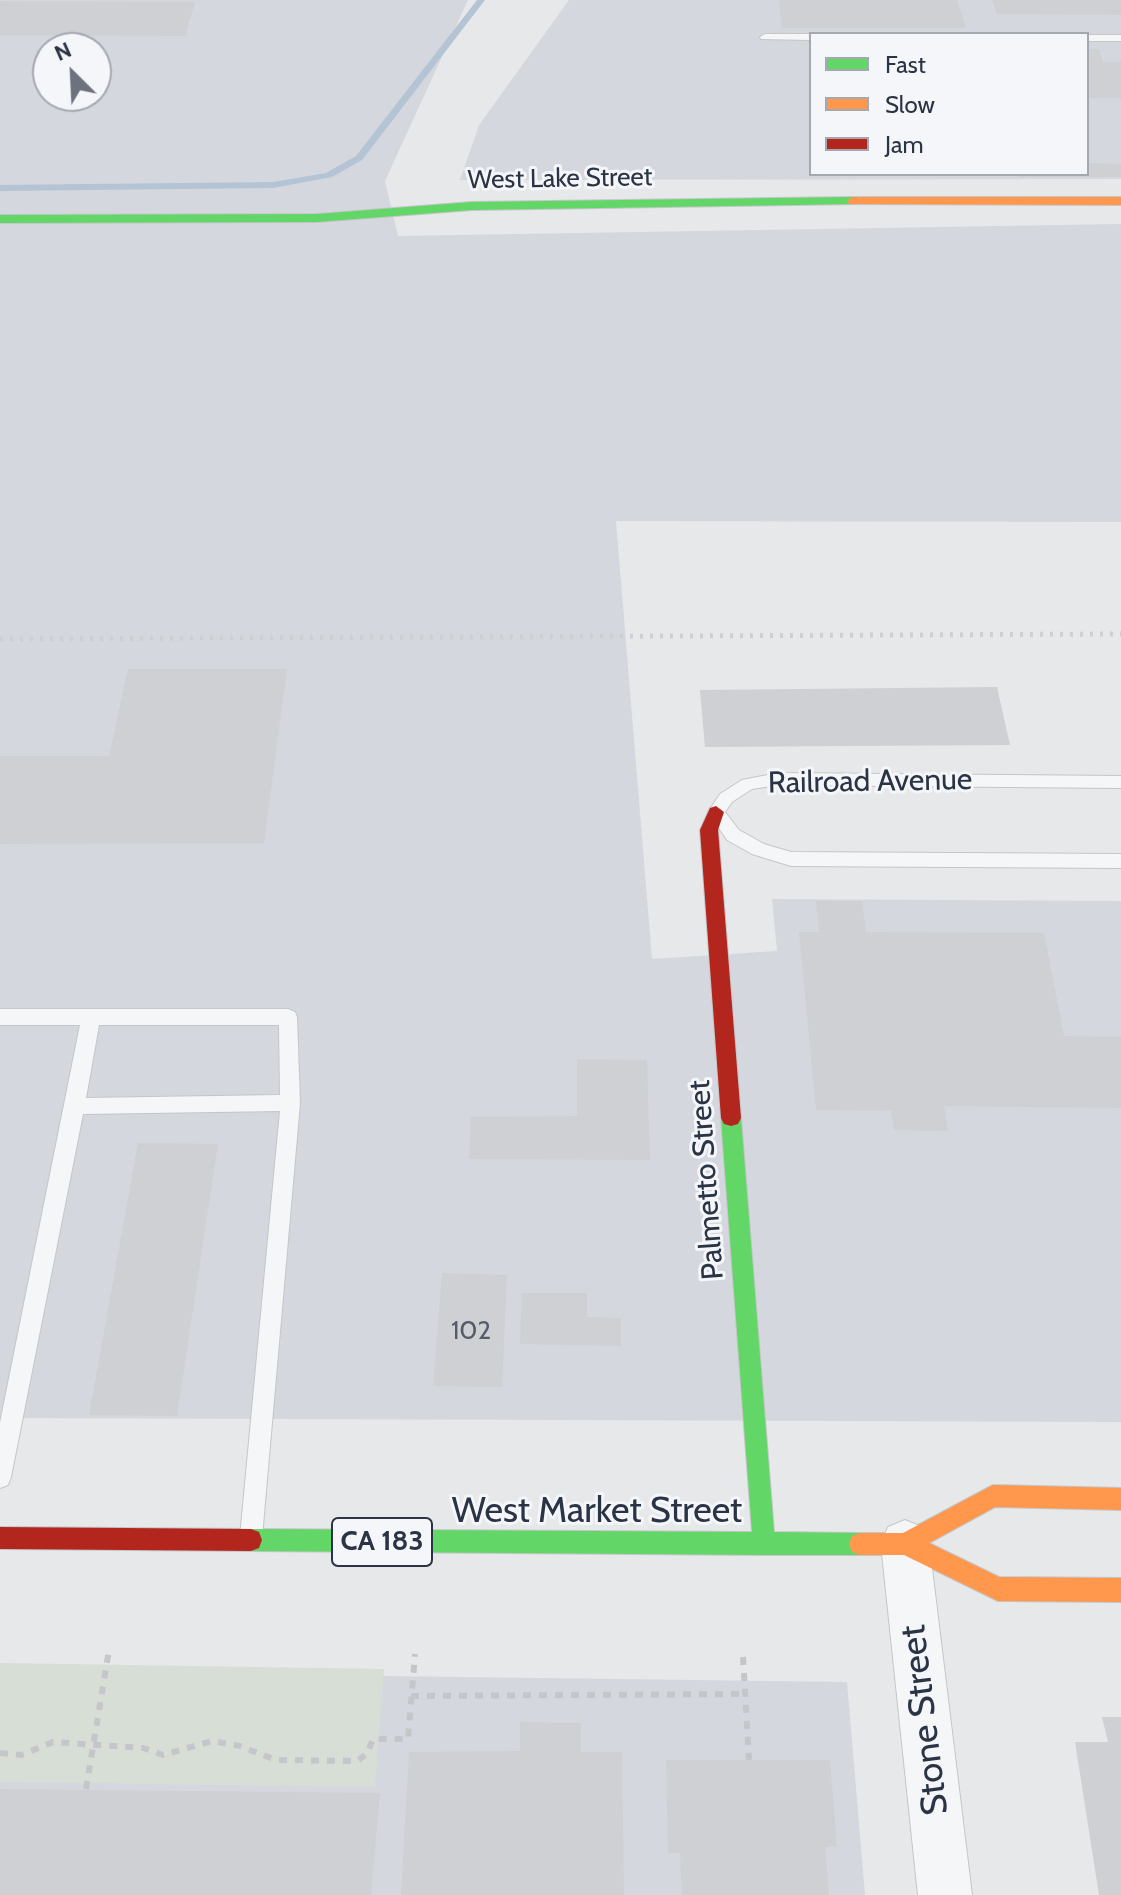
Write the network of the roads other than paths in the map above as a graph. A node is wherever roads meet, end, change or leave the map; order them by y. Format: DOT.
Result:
graph roads {
  1 [pos="765,37"];
  2 [pos="809,37"];
  3 [pos="1089,38"];
  4 [pos="1121,38"];
  5 [pos="1121,201"];
  6 [pos="0,219"];
  7 [pos="1121,782"];
  8 [pos="716,812"];
  9 [pos="1121,861"];
  10 [pos="0,1017"];
  11 [pos="91,1017"];
  12 [pos="290,1103"];
  13 [pos="75,1106"];
  14 [pos="0,1477"];
  15 [pos="1121,1499"];
  16 [pos="0,1538"];
  17 [pos="251,1540"];
  18 [pos="764,1544"];
  19 [pos="905,1544"];
  20 [pos="1121,1590"];
  21 [pos="945,1895"];
  1 -- 2 [label="lane"];
  3 -- 4 [label="lane"];
  5 -- 6 [label="street, West Lake Street"];
  7 -- 8 [label="lane, Railroad Avenue"];
  8 -- 9 [label="lane"];
  8 -- 18 [label="street, Palmetto Street"];
  10 -- 11 [label="lane"];
  11 -- 12 [label="lane"];
  11 -- 13 [label="lane"];
  12 -- 13 [label="lane"];
  12 -- 17 [label="lane"];
  13 -- 14 [label="lane"];
  15 -- 19 [label="street, West Market Street / CA 183"];
  16 -- 17 [label="street, West Market Street / CA 183"];
  17 -- 18 [label="street, West Market Street / CA 183"];
  18 -- 19 [label="street, West Market Street / CA 183"];
  19 -- 20 [label="street, West Market Street / CA 183"];
  19 -- 21 [label="street, Stone Street"];
}
